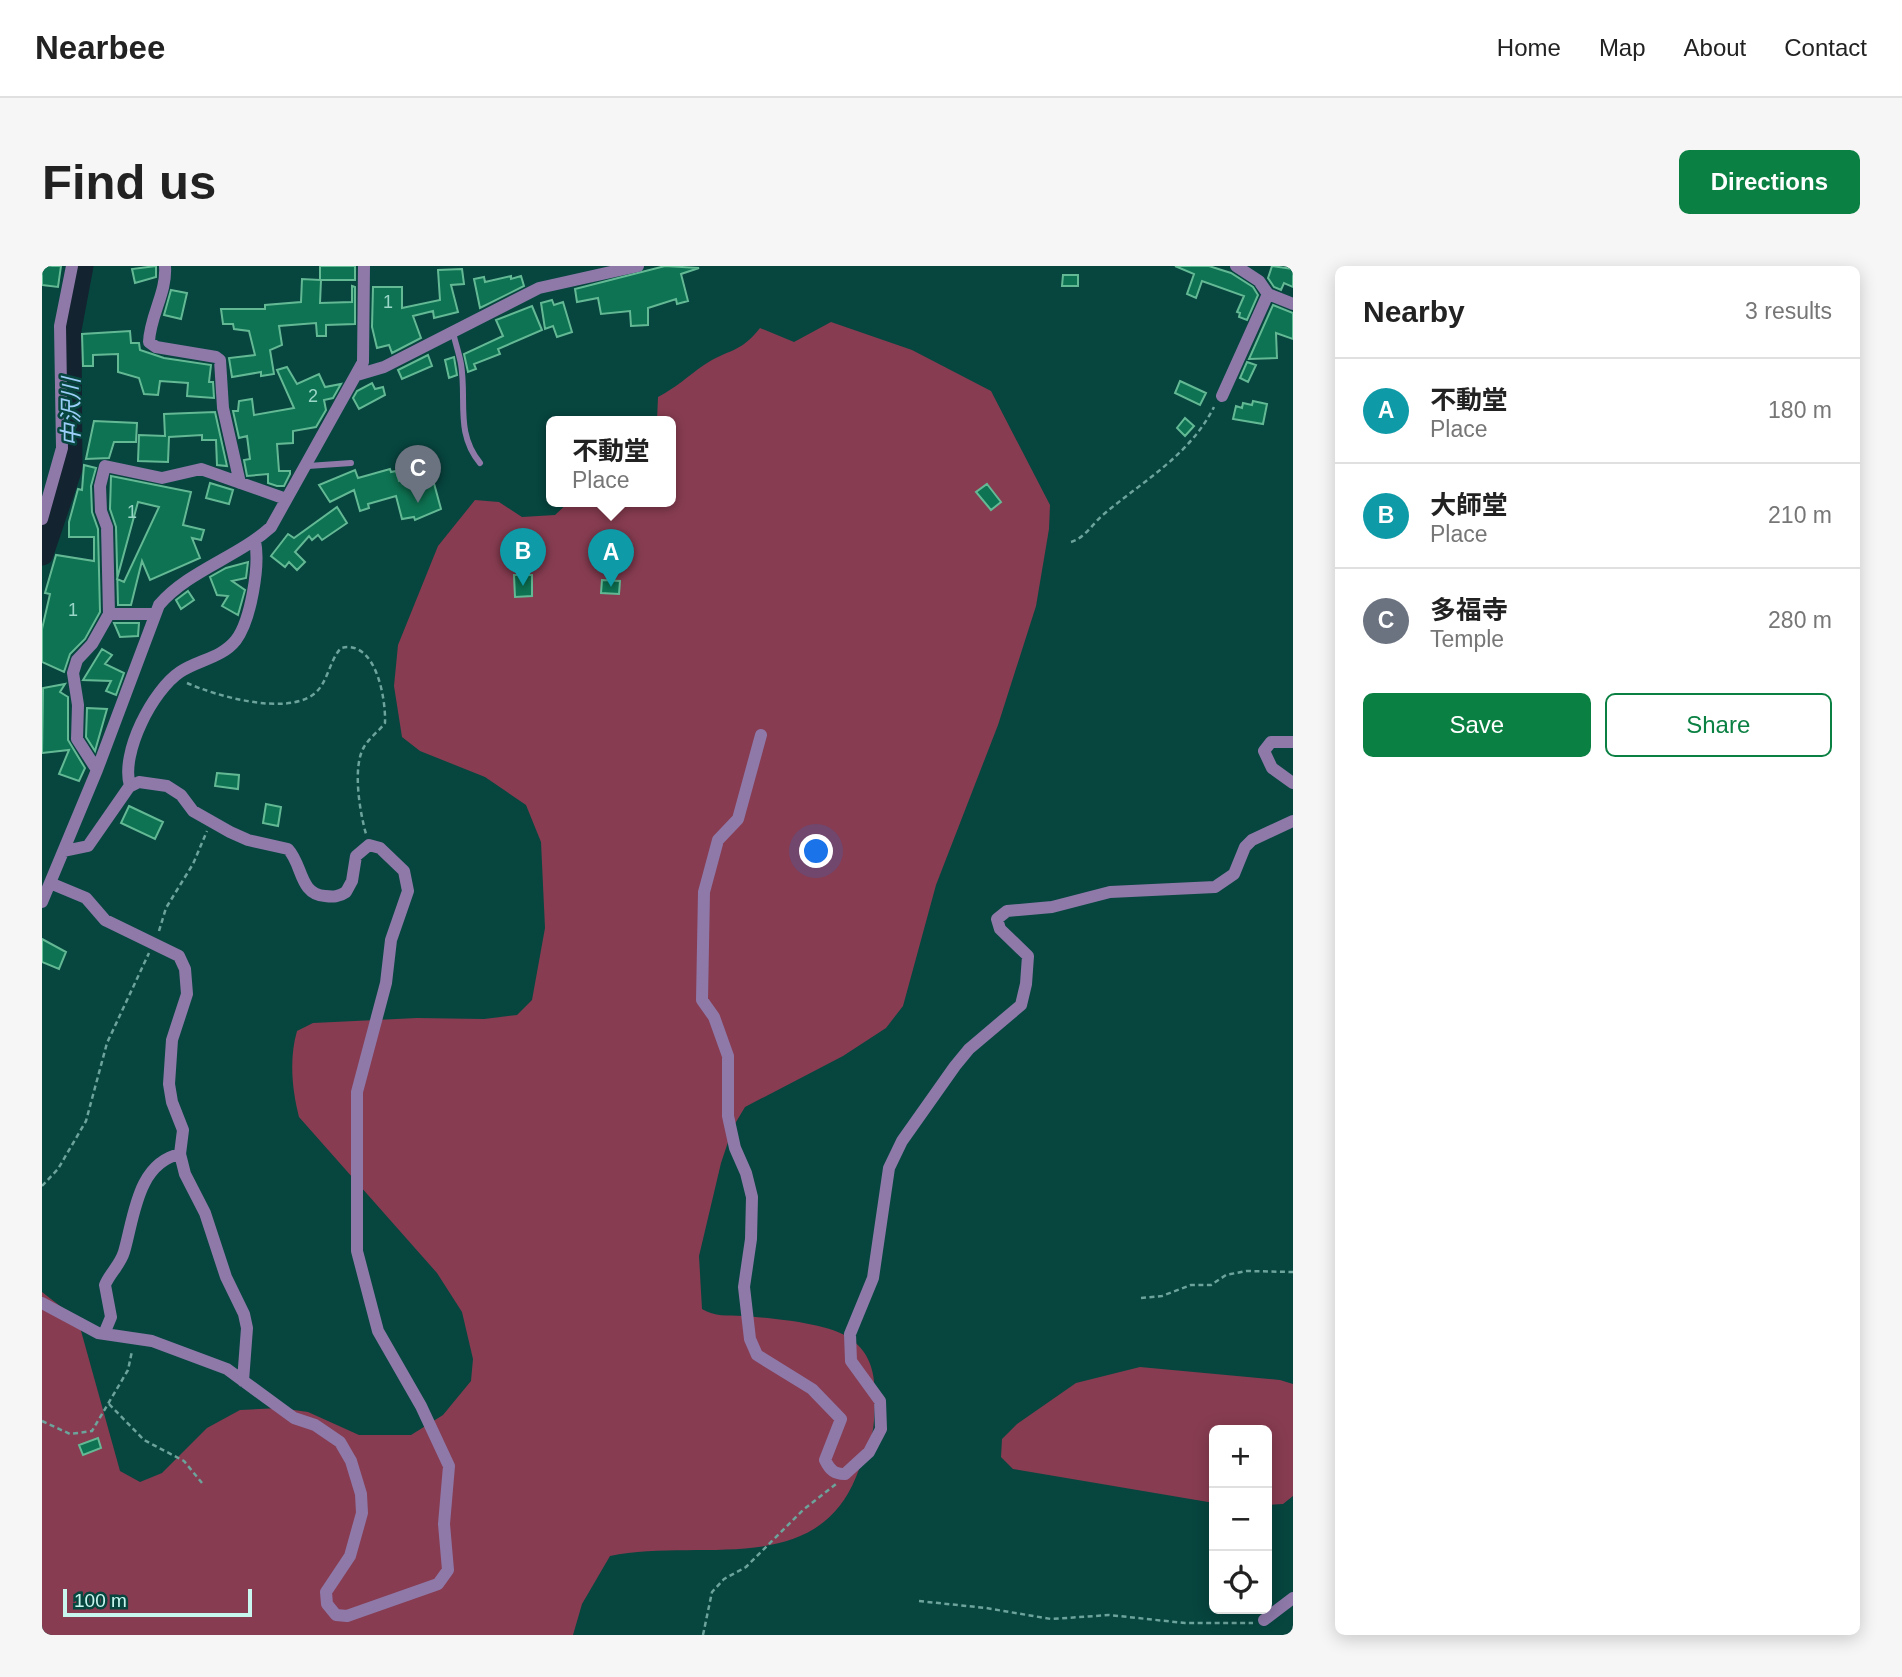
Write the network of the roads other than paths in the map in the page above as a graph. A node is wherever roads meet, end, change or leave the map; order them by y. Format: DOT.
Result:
graph roads {
  1 [pos="72,266"];
  2 [pos="165,266"];
  3 [pos="364,266"];
  4 [pos="638,266"];
  5 [pos="1236,266"];
  6 [pos="1268,293"];
  7 [pos="1293,304"];
  8 [pos="453,331"];
  9 [pos="357,375"];
  10 [pos="1222,396"];
  11 [pos="351,463"];
  12 [pos="480,463"];
  13 [pos="308,466"];
  14 [pos="240,483"];
  15 [pos="286,499"];
  16 [pos="42,519"];
  17 [pos="255,541"];
  18 [pos="109,614"];
  19 [pos="155,614"];
  20 [pos="761,735"];
  21 [pos="1293,743"];
  22 [pos="97,770"];
  23 [pos="1293,783"];
  24 [pos="130,786"];
  25 [pos="1293,821"];
  26 [pos="64,851"];
  27 [pos="50,883"];
  28 [pos="42,902"];
  29 [pos="180,1154"];
  30 [pos="42,1303"];
  31 [pos="104,1334"];
  32 [pos="243,1381"];
  33 [pos="1293,1598"];
  34 [pos="1264,1620"];
  1 -- 16 [label="street"];
  2 -- 14 [label="street"];
  3 -- 9 [label="street"];
  4 -- 8 [label="street"];
  5 -- 6 [label="street"];
  6 -- 7 [label="street"];
  6 -- 10 [label="street"];
  8 -- 9 [label="street"];
  8 -- 12 [label="lane"];
  9 -- 13 [label="street"];
  11 -- 13 [label="lane"];
  13 -- 15 [label="street"];
  14 -- 15 [label="street"];
  14 -- 18 [label="street"];
  15 -- 17 [label="street"];
  17 -- 19 [label="street"];
  17 -- 24 [label="street"];
  18 -- 19 [label="street"];
  18 -- 22 [label="street"];
  19 -- 22 [label="street"];
  20 -- 25 [label="street"];
  21 -- 23 [label="street"];
  22 -- 26 [label="street"];
  24 -- 26 [label="street"];
  24 -- 32 [label="street"];
  26 -- 27 [label="street"];
  27 -- 28 [label="street"];
  27 -- 29 [label="street"];
  29 -- 31 [label="street"];
  29 -- 32 [label="street"];
  30 -- 31 [label="street"];
  31 -- 32 [label="street"];
  33 -- 34 [label="street"];
}
